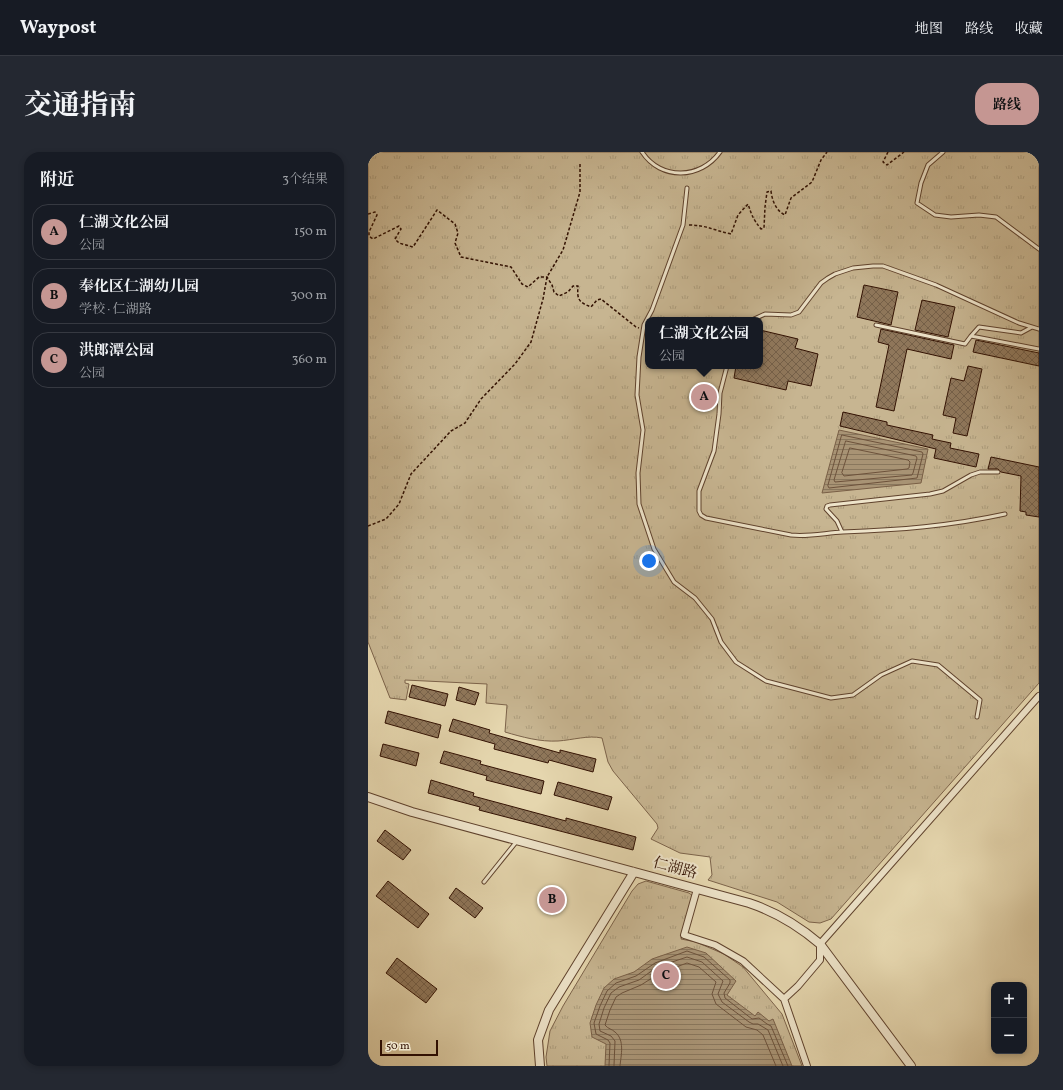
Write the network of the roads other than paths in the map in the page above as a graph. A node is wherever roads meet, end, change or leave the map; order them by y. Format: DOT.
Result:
graph roads {
  1 [pos="642,152"];
  2 [pos="720,152"];
  3 [pos="943,152"];
  4 [pos="687,188"];
  5 [pos="1039,249"];
  6 [pos="649,317"];
  7 [pos="758,317"];
  8 [pos="876,325"];
  9 [pos="645,327"];
  10 [pos="1032,327"];
  11 [pos="1039,329"];
  12 [pos="971,336"];
  13 [pos="1039,350"];
  14 [pos="726,369"];
  15 [pos="998,472"];
  16 [pos="1005,514"];
  17 [pos="842,532"];
  18 [pos="1039,696"];
  19 [pos="976,717"];
  20 [pos="368,797"];
  21 [pos="518,841"];
  22 [pos="634,872"];
  23 [pos="484,882"];
  24 [pos="697,889"];
  25 [pos="820,944"];
  26 [pos="784,999"];
  27 [pos="540,1066"];
  28 [pos="807,1066"];
  29 [pos="912,1066"];
  1 -- 2 [label="lane"];
  3 -- 5 [label="lane"];
  4 -- 6 [label="lane"];
  7 -- 10 [label="lane"];
  8 -- 12 [label="lane"];
  9 -- 19 [label="lane"];
  10 -- 11 [label="lane"];
  10 -- 12 [label="lane"];
  12 -- 13 [label="lane"];
  14 -- 17 [label="lane"];
  15 -- 17 [label="lane"];
  16 -- 17 [label="lane"];
  18 -- 25 [label="street"];
  20 -- 21 [label="street, 仁湖路"];
  21 -- 22 [label="street, 仁湖路"];
  21 -- 23 [label="lane"];
  22 -- 24 [label="street, 仁湖路"];
  22 -- 27 [label="street"];
  24 -- 25 [label="street, 仁湖路"];
  24 -- 26 [label="street"];
  25 -- 26 [label="street"];
  25 -- 29 [label="street, 仁湖路"];
  26 -- 28 [label="street"];
}
